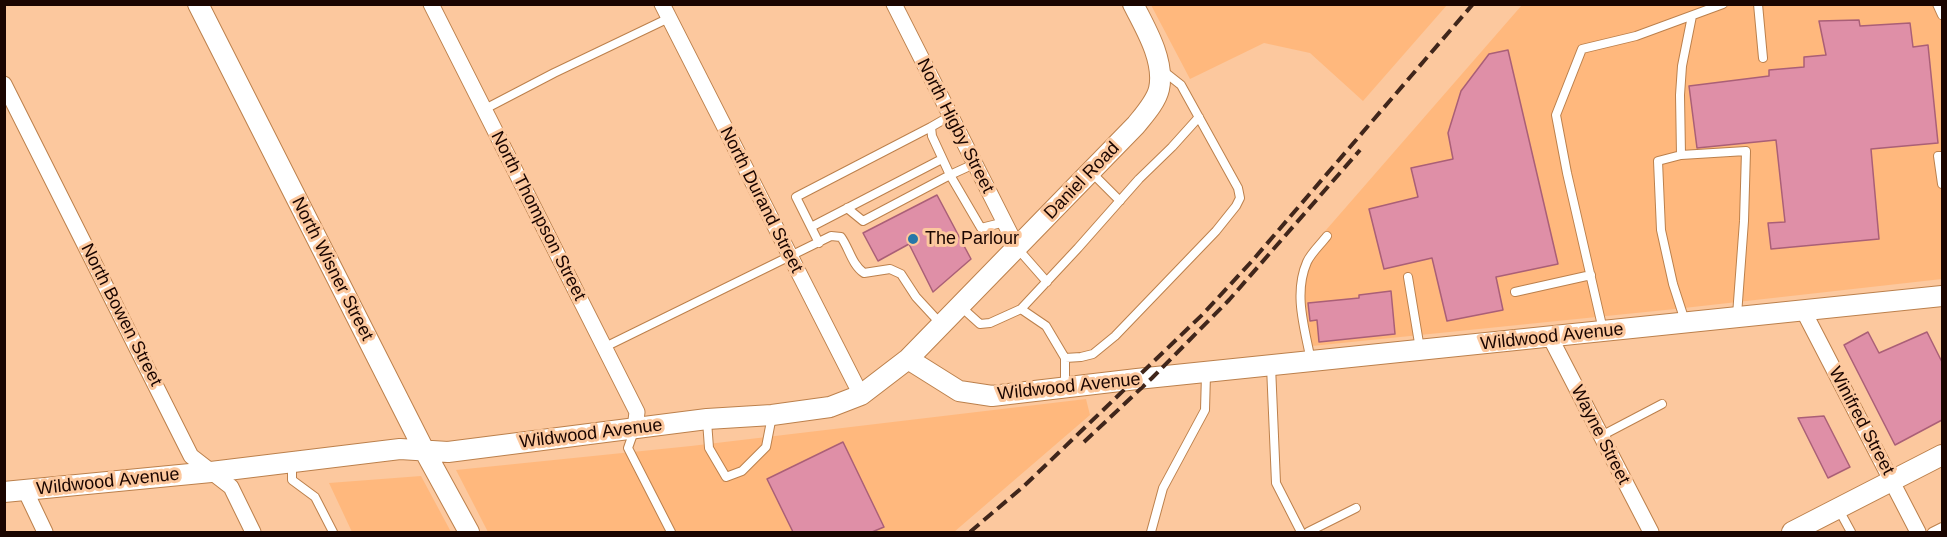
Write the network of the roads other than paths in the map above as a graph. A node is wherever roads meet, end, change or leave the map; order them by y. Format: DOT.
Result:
graph roads {
  1 [pos="198,4"];
  2 [pos="430,4"];
  3 [pos="894,4"];
  4 [pos="1133,4"];
  5 [pos="1723,4"];
  6 [pos="1758,4"];
  7 [pos="1936,4"];
  8 [pos="666,11"];
  9 [pos="1942,15"];
  10 [pos="1692,16"];
  11 [pos="1763,58"];
  12 [pos="1161,69"];
  13 [pos="4,84"];
  14 [pos="483,110"];
  15 [pos="950,116"];
  16 [pos="1199,117"];
  17 [pos="931,127"];
  18 [pos="1681,155"];
  19 [pos="1942,156"];
  20 [pos="942,159"];
  21 [pos="974,164"];
  22 [pos="1091,172"];
  23 [pos="950,175"];
  24 [pos="1942,184"];
  25 [pos="1119,201"];
  26 [pos="847,208"];
  27 [pos="1005,222"];
  28 [pos="811,227"];
  29 [pos="1328,236"];
  30 [pos="819,243"];
  31 [pos="1017,247"];
  32 [pos="790,258"];
  33 [pos="1591,275"];
  34 [pos="1408,277"];
  35 [pos="1047,282"];
  36 [pos="1515,292"];
  37 [pos="1942,296"];
  38 [pos="960,306"];
  39 [pos="1021,309"];
  40 [pos="1803,310"];
  41 [pos="1736,317"];
  42 [pos="1685,323"];
  43 [pos="941,324"];
  44 [pos="1604,331"];
  45 [pos="1550,337"];
  46 [pos="605,347"];
  47 [pos="1420,351"];
  48 [pos="1065,358"];
  49 [pos="908,359"];
  50 [pos="1311,362"];
  51 [pos="1271,366"];
  52 [pos="1206,373"];
  53 [pos="1065,387"];
  54 [pos="861,395"];
  55 [pos="1662,404"];
  56 [pos="772,415"];
  57 [pos="707,419"];
  58 [pos="635,429"];
  59 [pos="1601,436"];
  60 [pos="424,450"];
  61 [pos="1942,455"];
  62 [pos="292,461"];
  63 [pos="211,472"];
  64 [pos="1892,481"];
  65 [pos="25,490"];
  66 [pos="4,492"];
  67 [pos="1356,508"];
  68 [pos="1838,509"];
  69 [pos="1942,527"];
  70 [pos="1914,531"];
  71 [pos="45,532"];
  72 [pos="253,532"];
  73 [pos="333,532"];
  74 [pos="469,532"];
  75 [pos="671,532"];
  76 [pos="1151,532"];
  77 [pos="1301,532"];
  78 [pos="1308,532"];
  79 [pos="1651,532"];
  80 [pos="1792,532"];
  81 [pos="1851,532"];
  82 [pos="1932,532"];
  1 -- 60 [label="street, North Wisner Street"];
  2 -- 14 [label="street, North Thompson Street"];
  3 -- 15 [label="street, North Higby Street"];
  4 -- 12 [label="street"];
  5 -- 10 [label="lane"];
  6 -- 11 [label="lane"];
  7 -- 9 [label="lane"];
  8 -- 14 [label="lane"];
  8 -- 32 [label="street, North Durand Street"];
  10 -- 18 [label="lane"];
  10 -- 33 [label="lane"];
  12 -- 16 [label="lane"];
  12 -- 22 [label="street, Daniel Road"];
  13 -- 63 [label="street, North Bowen Street"];
  14 -- 46 [label="street, North Thompson Street"];
  15 -- 17 [label="lane"];
  15 -- 21 [label="street, North Higby Street"];
  16 -- 25 [label="lane"];
  16 -- 48 [label="lane"];
  17 -- 20 [label="lane"];
  17 -- 28 [label="lane"];
  18 -- 41 [label="lane"];
  18 -- 42 [label="lane"];
  19 -- 24 [label="lane"];
  20 -- 23 [label="lane"];
  20 -- 26 [label="lane"];
  21 -- 23 [label="lane"];
  21 -- 27 [label="street, North Higby Street"];
  22 -- 25 [label="lane"];
  22 -- 31 [label="street, Daniel Road"];
  23 -- 26 [label="lane"];
  23 -- 27 [label="lane"];
  25 -- 35 [label="lane"];
  26 -- 28 [label="lane"];
  27 -- 31 [label="street, North Higby Street"];
  28 -- 30 [label="lane"];
  29 -- 50 [label="lane"];
  30 -- 32 [label="lane"];
  30 -- 43 [label="lane"];
  31 -- 35 [label="lane"];
  31 -- 38 [label="street, Daniel Road"];
  32 -- 46 [label="lane"];
  32 -- 54 [label="street, North Durand Street"];
  33 -- 36 [label="lane"];
  33 -- 44 [label="lane"];
  34 -- 47 [label="lane"];
  35 -- 39 [label="lane"];
  37 -- 40 [label="street, Wildwood Avenue"];
  38 -- 39 [label="lane"];
  38 -- 43 [label="street, Daniel Road"];
  39 -- 48 [label="lane"];
  40 -- 41 [label="street, Wildwood Avenue"];
  40 -- 64 [label="street, Winifred Street"];
  41 -- 42 [label="street, Wildwood Avenue"];
  42 -- 44 [label="street, Wildwood Avenue"];
  43 -- 49 [label="street, Daniel Road"];
  44 -- 45 [label="street, Wildwood Avenue"];
  45 -- 47 [label="street, Wildwood Avenue"];
  45 -- 59 [label="street, Wayne Street"];
  46 -- 58 [label="street, North Thompson Street"];
  47 -- 50 [label="street, Wildwood Avenue"];
  48 -- 53 [label="lane"];
  49 -- 53 [label="street, Wildwood Avenue"];
  49 -- 54 [label="street, Wildwood Avenue"];
  50 -- 51 [label="street, Wildwood Avenue"];
  51 -- 52 [label="street, Wildwood Avenue"];
  51 -- 77 [label="lane"];
  52 -- 53 [label="street, Wildwood Avenue"];
  52 -- 76 [label="lane"];
  54 -- 56 [label="street, Wildwood Avenue"];
  55 -- 59 [label="lane"];
  56 -- 57 [label="street, Wildwood Avenue"];
  56 -- 57 [label="lane"];
  57 -- 58 [label="street, Wildwood Avenue"];
  58 -- 60 [label="street, Wildwood Avenue"];
  58 -- 75 [label="lane"];
  59 -- 79 [label="street, Wayne Street"];
  60 -- 62 [label="street, Wildwood Avenue"];
  60 -- 74 [label="street, North Wisner Street"];
  61 -- 64 [label="street"];
  62 -- 63 [label="street, Wildwood Avenue"];
  62 -- 73 [label="lane"];
  63 -- 65 [label="street, Wildwood Avenue"];
  63 -- 72 [label="street, North Bowen Street"];
  64 -- 68 [label="street"];
  64 -- 70 [label="street, Winifred Street"];
  65 -- 66 [label="street, Wildwood Avenue"];
  65 -- 71 [label="street"];
  67 -- 78 [label="lane"];
  68 -- 80 [label="street"];
  68 -- 81 [label="lane"];
  69 -- 82 [label="lane"];
}
